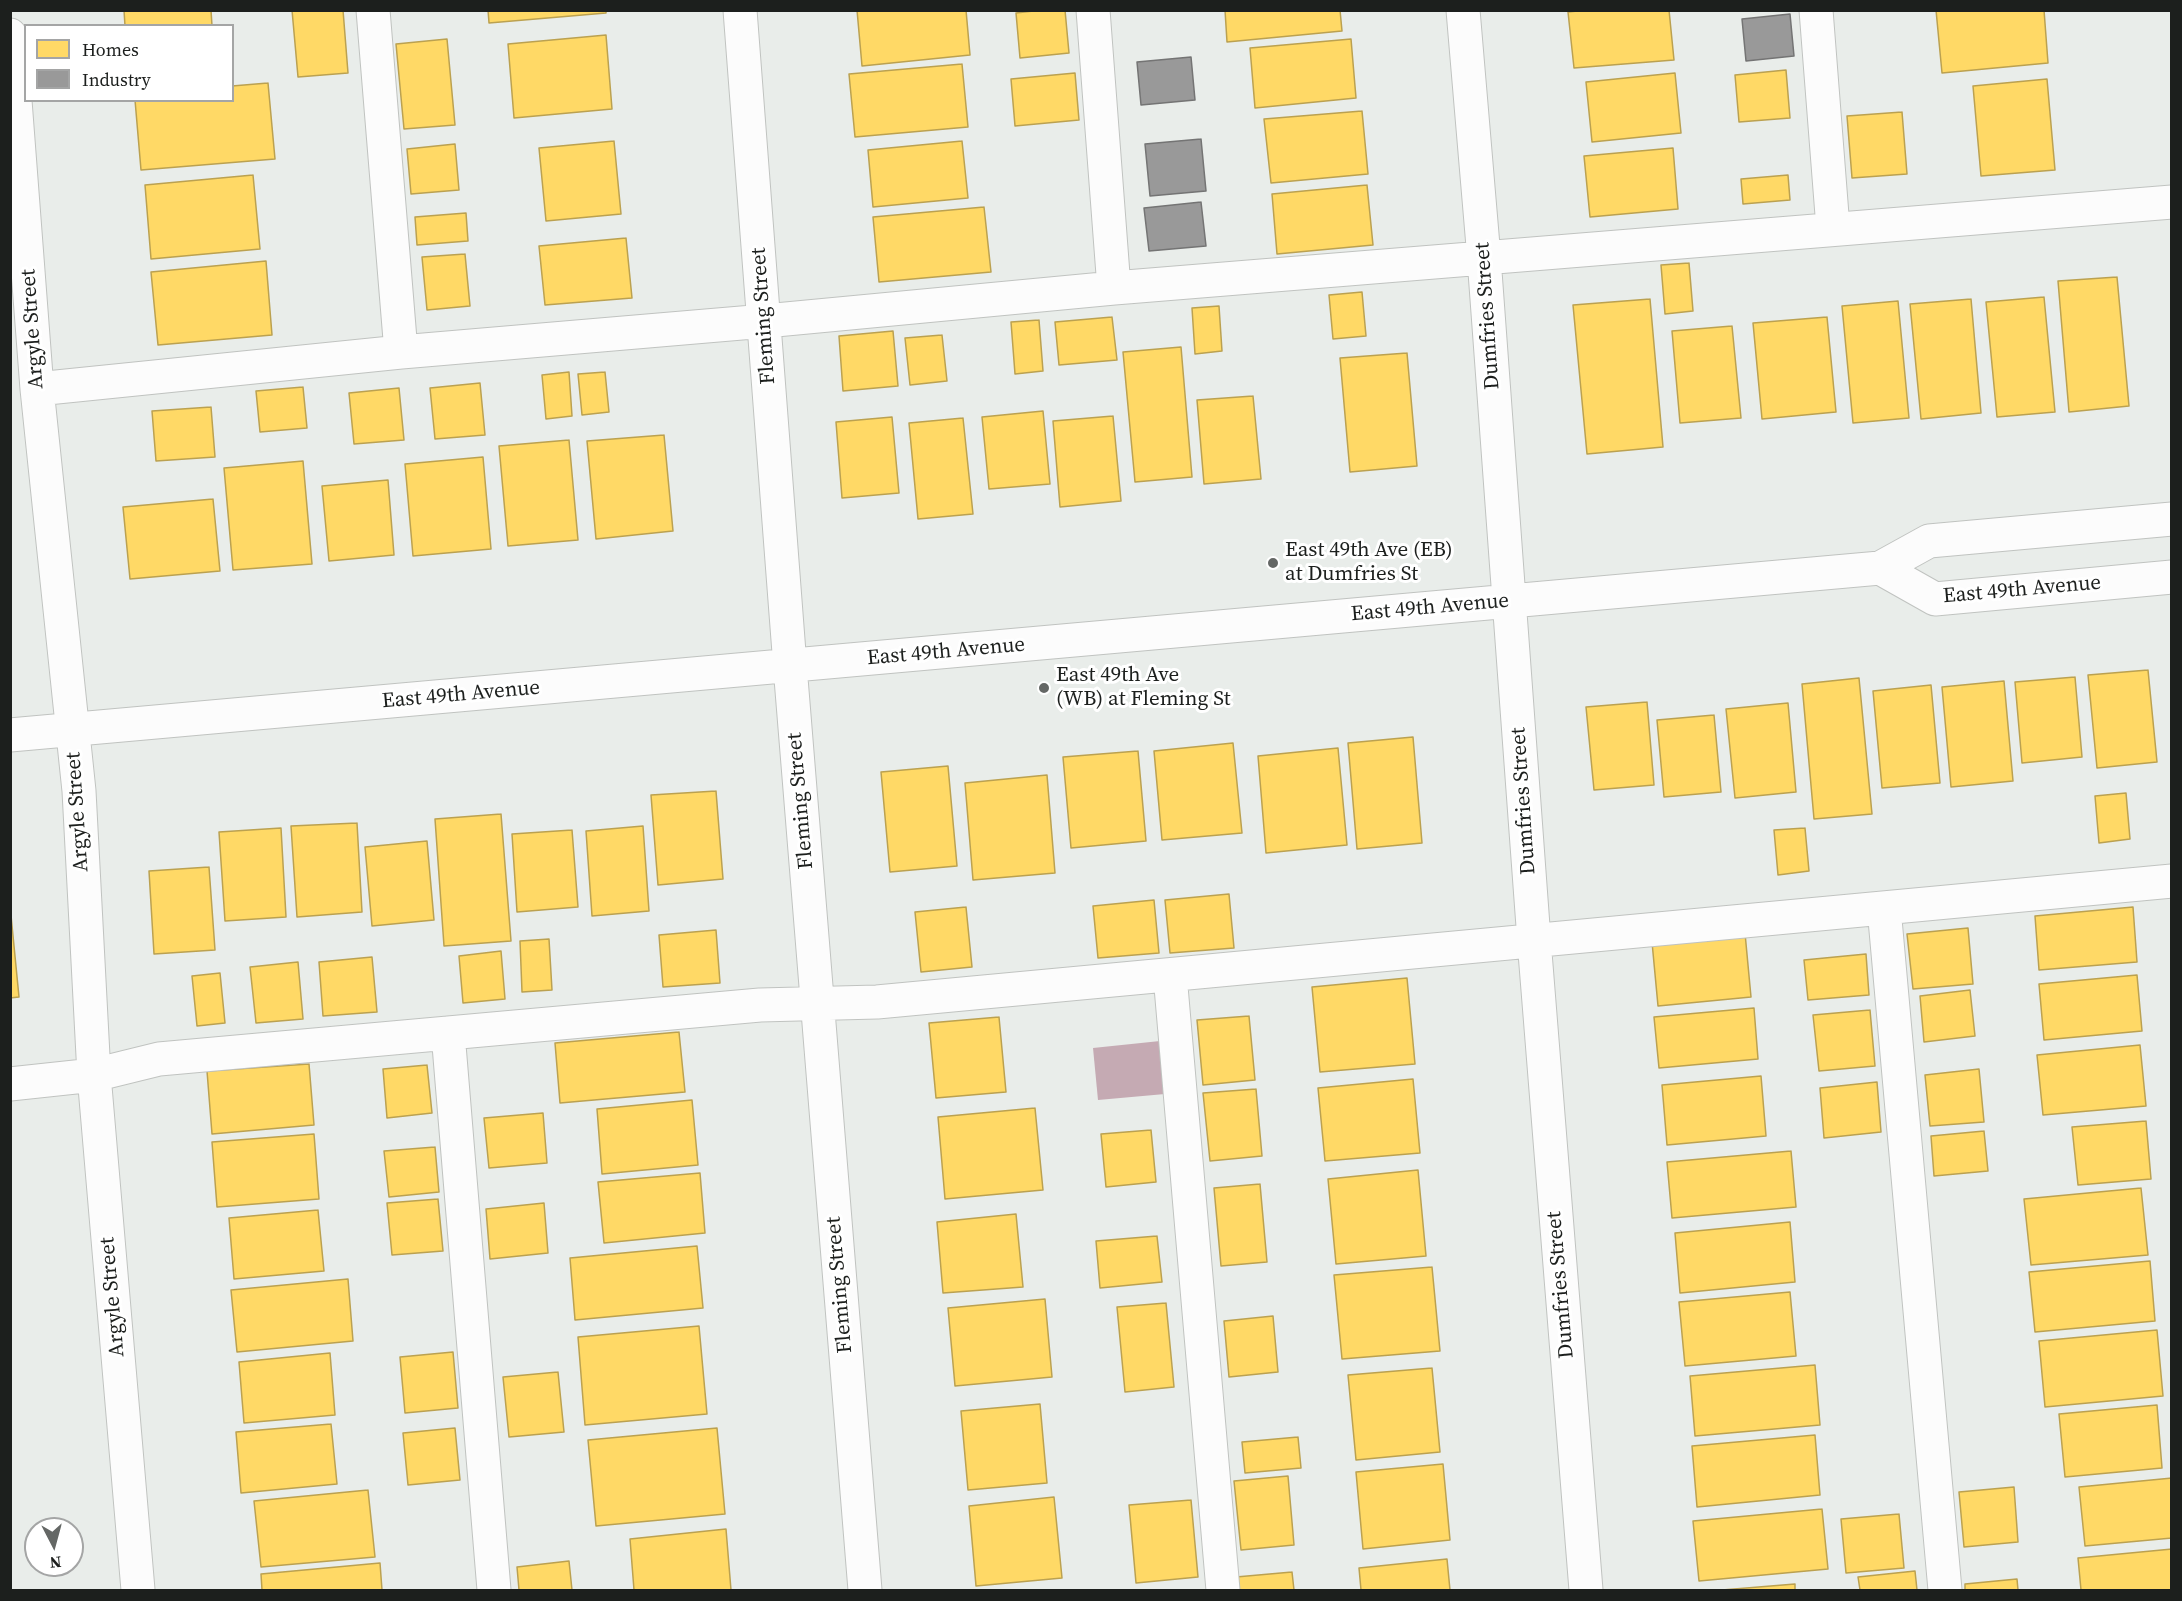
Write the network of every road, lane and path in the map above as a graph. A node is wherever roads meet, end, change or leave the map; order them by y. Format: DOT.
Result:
graph roads {
  1 [pos="373,10"];
  2 [pos="740,10"];
  3 [pos="1093,10"];
  4 [pos="1463,10"];
  5 [pos="1816,10"];
  6 [pos="10,35"];
  7 [pos="2172,202"];
  8 [pos="1833,228"];
  9 [pos="1484,258"];
  10 [pos="1114,288"];
  11 [pos="765,321"];
  12 [pos="401,352"];
  13 [pos="37,389"];
  14 [pos="2172,519"];
  15 [pos="1881,568"];
  16 [pos="2172,577"];
  17 [pos="1509,600"];
  18 [pos="790,666"];
  19 [pos="72,730"];
  20 [pos="10,735"];
  21 [pos="2172,881"];
  22 [pos="1884,908"];
  23 [pos="1534,940"];
  24 [pos="1170,975"];
  25 [pos="818,1004"];
  26 [pos="448,1033"];
  27 [pos="94,1075"];
  28 [pos="10,1084"];
  29 [pos="138,1590"];
  30 [pos="494,1590"];
  31 [pos="865,1590"];
  32 [pos="1223,1590"];
  33 [pos="1586,1590"];
  34 [pos="1945,1590"];
  1 -- 12 [label="street"];
  2 -- 11 [label="street, Fleming Street"];
  3 -- 10 [label="street"];
  4 -- 9 [label="street, Dumfries Street"];
  5 -- 8 [label="street"];
  6 -- 13 [label="street, Argyle Street"];
  7 -- 8 [label="street"];
  8 -- 9 [label="street"];
  9 -- 10 [label="street"];
  9 -- 17 [label="street, Dumfries Street"];
  10 -- 11 [label="street"];
  11 -- 12 [label="street"];
  11 -- 18 [label="street, Fleming Street"];
  12 -- 13 [label="street"];
  13 -- 19 [label="street, Argyle Street"];
  14 -- 15 [label="street, East 49th Avenue"];
  15 -- 16 [label="street, East 49th Avenue"];
  15 -- 17 [label="street, East 49th Avenue"];
  17 -- 18 [label="street, East 49th Avenue"];
  17 -- 23 [label="street, Dumfries Street"];
  18 -- 19 [label="street, East 49th Avenue"];
  18 -- 25 [label="street, Fleming Street"];
  19 -- 20 [label="street, East 49th Avenue"];
  19 -- 27 [label="street, Argyle Street"];
  21 -- 22 [label="street"];
  22 -- 23 [label="street"];
  22 -- 34 [label="street"];
  23 -- 24 [label="street"];
  23 -- 33 [label="street, Dumfries Street"];
  24 -- 25 [label="street"];
  24 -- 32 [label="street"];
  25 -- 26 [label="street"];
  25 -- 31 [label="street, Fleming Street"];
  26 -- 27 [label="street"];
  26 -- 30 [label="street"];
  27 -- 28 [label="street"];
  27 -- 29 [label="street, Argyle Street"];
}
